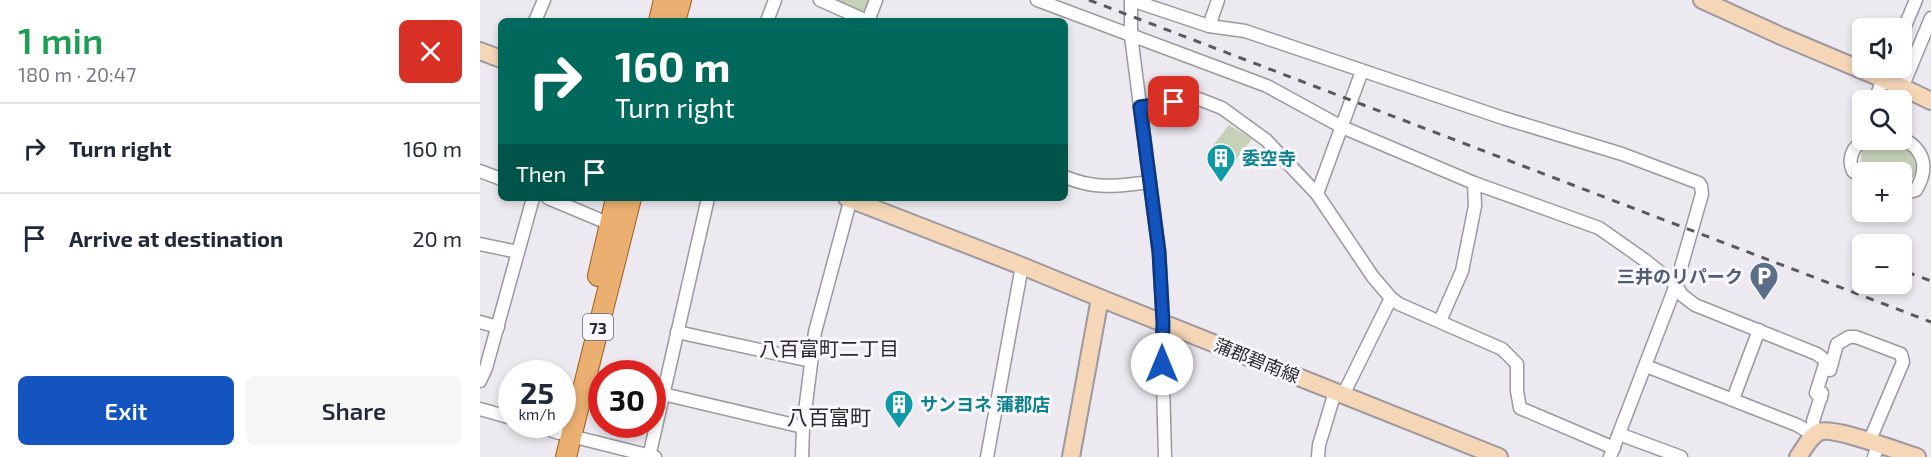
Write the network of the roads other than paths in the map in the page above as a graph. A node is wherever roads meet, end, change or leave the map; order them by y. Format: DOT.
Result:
graph roads {
  1 [pos="544,0"];
  2 [pos="664,0"];
  3 [pos="681,0"];
  4 [pos="775,0"];
  5 [pos="820,0"];
  6 [pos="876,0"];
  7 [pos="1037,0"];
  8 [pos="1131,0"];
  9 [pos="1218,0"];
  10 [pos="1702,0"];
  11 [pos="1916,0"];
  12 [pos="1067,17"];
  13 [pos="537,18"];
  14 [pos="660,18"];
  15 [pos="676,18"];
  16 [pos="768,18"];
  17 [pos="860,18"];
  18 [pos="868,18"];
  19 [pos="1908,18"];
  20 [pos="1931,18"];
  21 [pos="1209,26"];
  22 [pos="1131,36"];
  23 [pos="480,51"];
  24 [pos="498,58"];
  25 [pos="1852,61"];
  26 [pos="1362,70"];
  27 [pos="1902,90"];
  28 [pos="1912,97"];
  29 [pos="1931,101"];
  30 [pos="1140,107"];
  31 [pos="1342,127"];
  32 [pos="1912,145"];
  33 [pos="1856,150"];
  34 [pos="1852,169"];
  35 [pos="480,171"];
  36 [pos="498,178"];
  37 [pos="1068,178"];
  38 [pos="1149,182"];
  39 [pos="1474,183"];
  40 [pos="1912,192"];
  41 [pos="1317,194"];
  42 [pos="532,201"];
  43 [pos="555,201"];
  44 [pos="615,201"];
  45 [pos="630,201"];
  46 [pos="707,201"];
  47 [pos="848,201"];
  48 [pos="857,201"];
  49 [pos="610,224"];
  50 [pos="480,243"];
  51 [pos="518,252"];
  52 [pos="1022,266"];
  53 [pos="1676,285"];
  54 [pos="1100,298"];
  55 [pos="1391,298"];
  56 [pos="1440,321"];
  57 [pos="480,322"];
  58 [pos="1163,323"];
  59 [pos="498,327"];
  60 [pos="1760,330"];
  61 [pos="677,332"];
  62 [pos="811,361"];
  63 [pos="1646,366"];
  64 [pos="576,372"];
  65 [pos="480,381"];
  66 [pos="666,381"];
  67 [pos="576,384"];
  68 [pos="1339,393"];
  69 [pos="666,395"];
  70 [pos="1821,398"];
  71 [pos="1733,399"];
  72 [pos="480,409"];
  73 [pos="498,414"];
  74 [pos="803,427"];
  75 [pos="576,432"];
  76 [pos="1619,434"];
  77 [pos="1814,435"];
  78 [pos="559,438"];
  79 [pos="564,438"];
  80 [pos="655,438"];
  81 [pos="1874,448"];
  82 [pos="1612,452"];
  83 [pos="652,456"];
  84 [pos="552,457"];
  85 [pos="566,457"];
  86 [pos="802,457"];
  87 [pos="987,457"];
  88 [pos="1071,457"];
  89 [pos="1165,457"];
  90 [pos="1317,457"];
  91 [pos="1499,457"];
  92 [pos="1681,457"];
  93 [pos="1798,457"];
  94 [pos="1917,457"];
  1 -- 13 [label="street"];
  2 -- 14 [label="main road"];
  3 -- 15 [label="main road"];
  4 -- 16 [label="street"];
  5 -- 17 [label="street"];
  6 -- 18 [label="street"];
  7 -- 12 [label="street"];
  8 -- 21 [label="street"];
  8 -- 22 [label="street"];
  9 -- 21 [label="street"];
  10 -- 25 [label="main road"];
  11 -- 19 [label="street"];
  12 -- 22 [label="street"];
  20 -- 27 [label="street"];
  21 -- 26 [label="street"];
  22 -- 30 [label="street"];
  22 -- 31 [label="street"];
  23 -- 24 [label="main road"];
  26 -- 31 [label="street"];
  26 -- 53 [label="street"];
  28 -- 29 [label="main road"];
  30 -- 38 [label="street"];
  30 -- 41 [label="street"];
  31 -- 39 [label="street"];
  31 -- 41 [label="street"];
  32 -- 40 [label="street"];
  33 -- 34 [label="street"];
  35 -- 36 [label="street"];
  37 -- 38 [label="street"];
  38 -- 58 [label="street"];
  39 -- 53 [label="street"];
  39 -- 56 [label="street"];
  41 -- 55 [label="street"];
  42 -- 51 [label="street"];
  43 -- 49 [label="street"];
  44 -- 49 [label="main road, 73"];
  45 -- 67 [label="main road, 73"];
  46 -- 61 [label="street"];
  47 -- 62 [label="street"];
  48 -- 52 [label="main road, 蒲郡碧南線"];
  49 -- 64 [label="main road, 73"];
  50 -- 51 [label="street"];
  51 -- 59 [label="street"];
  52 -- 54 [label="main road, 蒲郡碧南線"];
  52 -- 87 [label="street"];
  53 -- 60 [label="street"];
  53 -- 63 [label="street"];
  54 -- 58 [label="main road, 蒲郡碧南線"];
  54 -- 88 [label="main road"];
  55 -- 56 [label="street"];
  55 -- 68 [label="street"];
  56 -- 82 [label="street"];
  57 -- 59 [label="street"];
  58 -- 68 [label="main road, 蒲郡碧南線"];
  58 -- 89 [label="street"];
  59 -- 65 [label="street"];
  60 -- 70 [label="street"];
  60 -- 71 [label="street"];
  61 -- 62 [label="street"];
  61 -- 66 [label="street"];
  62 -- 74 [label="street"];
  63 -- 71 [label="street"];
  63 -- 76 [label="street"];
  68 -- 90 [label="street"];
  68 -- 91 [label="main road, 蒲郡碧南線"];
  69 -- 74 [label="street"];
  70 -- 77 [label="street"];
  70 -- 81 [label="street"];
  71 -- 77 [label="street"];
  72 -- 73 [label="street"];
  74 -- 86 [label="street"];
  75 -- 83 [label="street"];
  76 -- 82 [label="street"];
  76 -- 92 [label="street"];
  77 -- 81 [label="main road"];
  77 -- 93 [label="main road"];
  78 -- 84 [label="main road, 73"];
  79 -- 85 [label="main road, 73"];
  80 -- 83 [label="street"];
  81 -- 94 [label="main road"];
}
